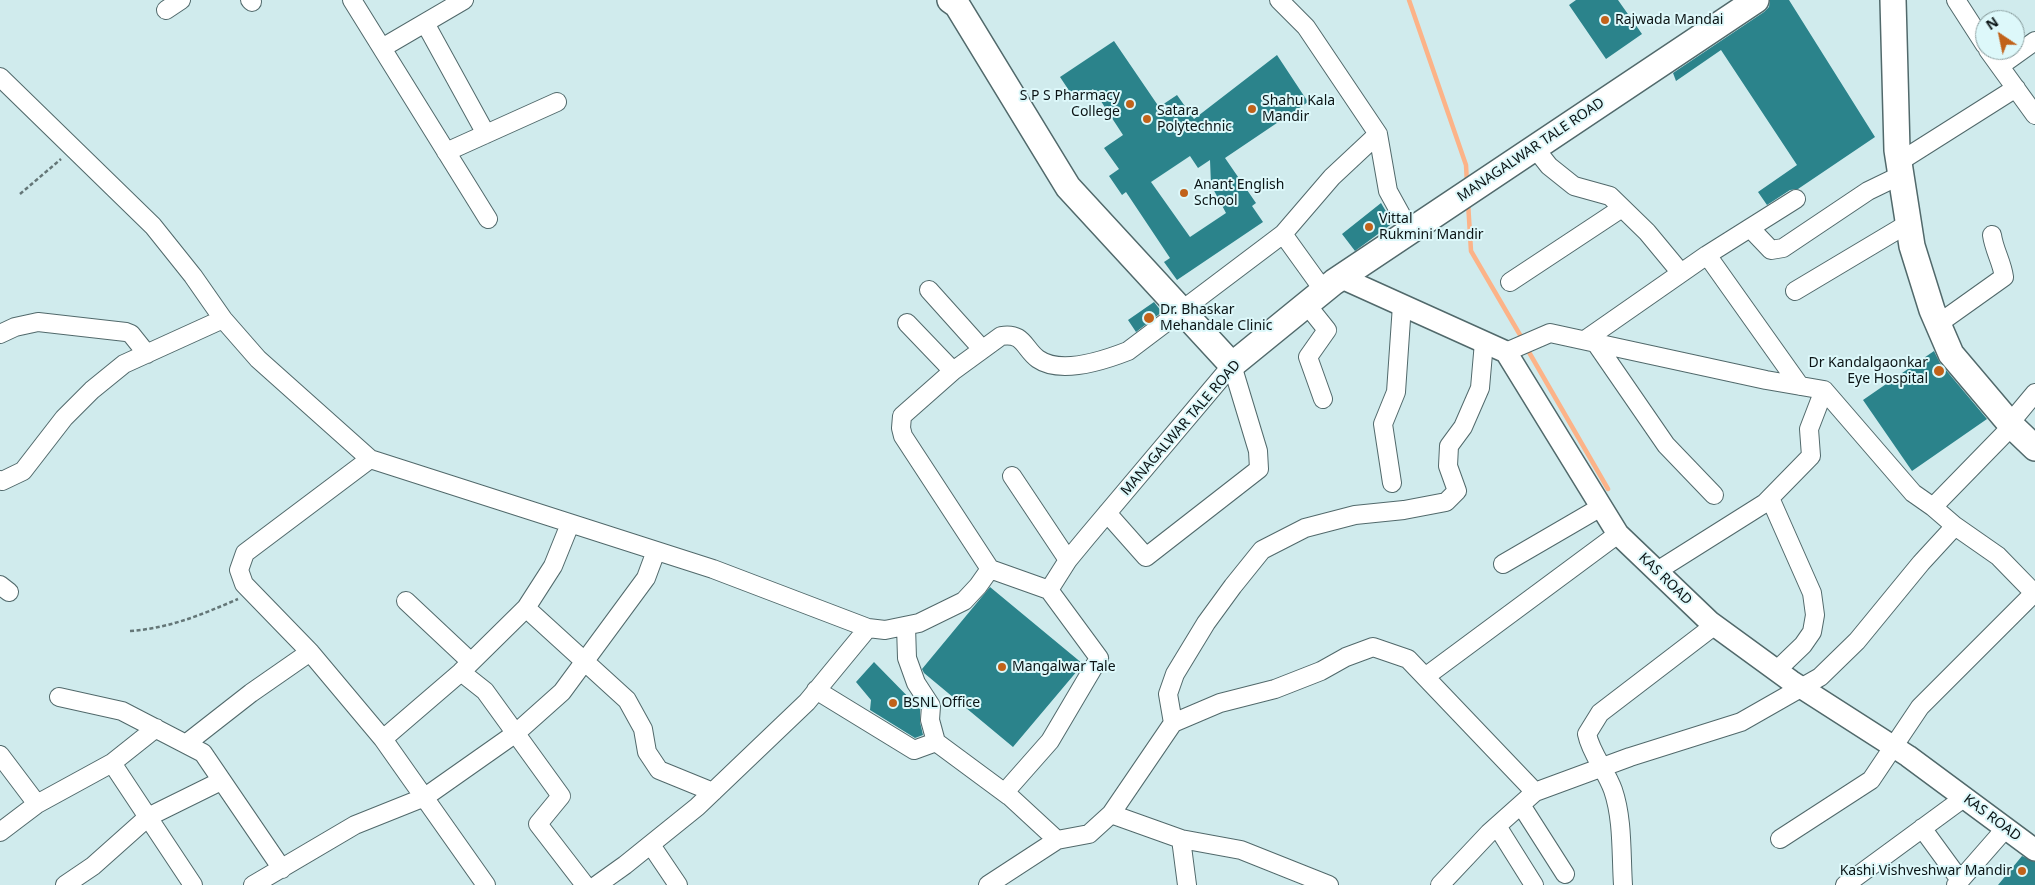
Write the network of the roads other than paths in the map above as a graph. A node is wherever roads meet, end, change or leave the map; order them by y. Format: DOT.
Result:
graph roads {
  1 [pos="181,0"];
  2 [pos="352,0"];
  3 [pos="464,0"];
  4 [pos="950,0"];
  5 [pos="1280,0"];
  6 [pos="1756,0"];
  7 [pos="1894,0"];
  8 [pos="1956,0"];
  9 [pos="166,10"];
  10 [pos="425,22"];
  11 [pos="1975,29"];
  12 [pos="2035,41"];
  13 [pos="382,48"];
  14 [pos="1996,60"];
  15 [pos="2000,66"];
  16 [pos="0,77"];
  17 [pos="2016,88"];
  18 [pos="557,102"];
  19 [pos="2035,115"];
  20 [pos="486,134"];
  21 [pos="1378,134"];
  22 [pos="1534,148"];
  23 [pos="446,152"];
  24 [pos="1900,169"];
  25 [pos="1796,198"];
  26 [pos="1622,208"];
  27 [pos="488,219"];
  28 [pos="1909,223"];
  29 [pos="1750,228"];
  30 [pos="1410,231"];
  31 [pos="1284,234"];
  32 [pos="1992,235"];
  33 [pos="1707,255"];
  34 [pos="1681,273"];
  35 [pos="1510,282"];
  36 [pos="929,290"];
  37 [pos="1324,291"];
  38 [pos="1796,291"];
  39 [pos="1402,305"];
  40 [pos="1182,311"];
  41 [pos="223,319"];
  42 [pos="907,323"];
  43 [pos="1938,324"];
  44 [pos="0,334"];
  45 [pos="1590,341"];
  46 [pos="1484,342"];
  47 [pos="982,349"];
  48 [pos="1506,352"];
  49 [pos="147,354"];
  50 [pos="1232,365"];
  51 [pos="953,371"];
  52 [pos="1800,386"];
  53 [pos="1824,390"];
  54 [pos="2035,393"];
  55 [pos="1323,399"];
  56 [pos="2011,424"];
  57 [pos="2035,448"];
  58 [pos="370,459"];
  59 [pos="1012,476"];
  60 [pos="1,481"];
  61 [pos="1392,484"];
  62 [pos="1714,495"];
  63 [pos="1770,498"];
  64 [pos="1601,507"];
  65 [pos="1933,507"];
  66 [pos="1107,513"];
  67 [pos="570,524"];
  68 [pos="1955,526"];
  69 [pos="1618,534"];
  70 [pos="656,551"];
  71 [pos="1068,560"];
  72 [pos="1503,564"];
  73 [pos="990,569"];
  74 [pos="1657,571"];
  75 [pos="1049,590"];
  76 [pos="2034,594"];
  77 [pos="406,601"];
  78 [pos="526,608"];
  79 [pos="906,626"];
  80 [pos="1715,626"];
  81 [pos="868,628"];
  82 [pos="310,652"];
  83 [pos="584,661"];
  84 [pos="466,667"];
  85 [pos="1777,670"];
  86 [pos="1425,677"];
  87 [pos="1801,688"];
  88 [pos="816,690"];
  89 [pos="59,697"];
  90 [pos="1173,723"];
  91 [pos="156,728"];
  92 [pos="516,733"];
  93 [pos="383,739"];
  94 [pos="936,742"];
  95 [pos="187,743"];
  96 [pos="1892,746"];
  97 [pos="0,755"];
  98 [pos="112,763"];
  99 [pos="1601,768"];
  100 [pos="221,781"];
  101 [pos="713,792"];
  102 [pos="1536,792"];
  103 [pos="1009,796"];
  104 [pos="425,797"];
  105 [pos="1964,797"];
  106 [pos="37,804"];
  107 [pos="1520,805"];
  108 [pos="1111,814"];
  109 [pos="148,817"];
  110 [pos="1497,826"];
  111 [pos="1922,828"];
  112 [pos="2006,828"];
  113 [pos="0,832"];
  114 [pos="1181,839"];
  115 [pos="1057,840"];
  116 [pos="1780,840"];
  117 [pos="651,845"];
  118 [pos="2035,850"];
  119 [pos="282,869"];
  120 [pos="1565,874"];
  121 [pos="1958,882"];
  122 [pos="605,883"];
  123 [pos="70,884"];
  124 [pos="193,885"];
  125 [pos="253,885"];
  126 [pos="486,885"];
  127 [pos="585,885"];
  128 [pos="678,885"];
  129 [pos="988,885"];
  130 [pos="1187,885"];
  131 [pos="1329,885"];
  132 [pos="1440,885"];
  133 [pos="1534,885"];
  134 [pos="1623,885"];
  135 [pos="1845,885"];
  1 -- 9 [label="street"];
  2 -- 13 [label="street"];
  3 -- 10 [label="street"];
  4 -- 40 [label="main road"];
  5 -- 21 [label="street"];
  6 -- 22 [label="main road, MANAGALWAR TALE ROAD"];
  7 -- 24 [label="main road"];
  8 -- 11 [label="street"];
  10 -- 13 [label="street"];
  10 -- 20 [label="street"];
  12 -- 15 [label="street"];
  13 -- 23 [label="street"];
  14 -- 15 [label="street"];
  15 -- 17 [label="street"];
  16 -- 41 [label="street"];
  17 -- 19 [label="street"];
  17 -- 24 [label="street"];
  18 -- 20 [label="street"];
  20 -- 23 [label="street"];
  21 -- 30 [label="street"];
  21 -- 31 [label="street"];
  22 -- 26 [label="street"];
  22 -- 30 [label="main road, MANAGALWAR TALE ROAD"];
  23 -- 27 [label="street"];
  24 -- 28 [label="main road"];
  24 -- 29 [label="street"];
  25 -- 29 [label="street"];
  26 -- 34 [label="street"];
  26 -- 35 [label="street"];
  28 -- 38 [label="street"];
  28 -- 43 [label="main road"];
  29 -- 33 [label="street"];
  30 -- 37 [label="main road, MANAGALWAR TALE ROAD"];
  31 -- 37 [label="street"];
  31 -- 40 [label="street"];
  32 -- 43 [label="street"];
  33 -- 34 [label="street"];
  33 -- 52 [label="street"];
  34 -- 45 [label="street"];
  36 -- 47 [label="street"];
  37 -- 39 [label="street"];
  37 -- 50 [label="main road, MANAGALWAR TALE ROAD"];
  37 -- 55 [label="street"];
  39 -- 46 [label="street"];
  39 -- 61 [label="street"];
  40 -- 47 [label="street"];
  40 -- 50 [label="main road"];
  41 -- 49 [label="street"];
  41 -- 58 [label="street"];
  42 -- 51 [label="street"];
  43 -- 56 [label="main road"];
  44 -- 49 [label="street"];
  45 -- 48 [label="street"];
  45 -- 52 [label="street"];
  45 -- 62 [label="street"];
  46 -- 48 [label="street"];
  46 -- 90 [label="street"];
  47 -- 51 [label="street"];
  48 -- 64 [label="street, KAS ROAD"];
  49 -- 60 [label="street"];
  50 -- 66 [label="street, MANAGALWAR TALE ROAD"];
  50 -- 66 [label="street"];
  51 -- 73 [label="street"];
  52 -- 53 [label="street"];
  53 -- 63 [label="street"];
  53 -- 65 [label="street"];
  54 -- 56 [label="street"];
  56 -- 57 [label="main road"];
  56 -- 65 [label="street"];
  58 -- 67 [label="street"];
  58 -- 82 [label="street"];
  59 -- 71 [label="street"];
  63 -- 74 [label="street"];
  63 -- 85 [label="street"];
  64 -- 69 [label="street, KAS ROAD"];
  64 -- 72 [label="street"];
  65 -- 68 [label="street"];
  66 -- 71 [label="street, MANAGALWAR TALE ROAD"];
  67 -- 70 [label="street"];
  67 -- 78 [label="street"];
  68 -- 76 [label="street"];
  68 -- 87 [label="street"];
  69 -- 74 [label="street, KAS ROAD"];
  69 -- 86 [label="street"];
  70 -- 81 [label="street"];
  70 -- 83 [label="street"];
  71 -- 75 [label="street, MANAGALWAR TALE ROAD"];
  73 -- 75 [label="street"];
  73 -- 79 [label="street"];
  74 -- 80 [label="street, KAS ROAD"];
  75 -- 103 [label="street"];
  76 -- 96 [label="street"];
  77 -- 84 [label="street"];
  78 -- 83 [label="street"];
  78 -- 84 [label="street"];
  79 -- 81 [label="street"];
  79 -- 94 [label="street"];
  80 -- 85 [label="street, KAS ROAD"];
  80 -- 99 [label="street"];
  81 -- 88 [label="street"];
  82 -- 93 [label="street"];
  82 -- 95 [label="street"];
  83 -- 92 [label="street"];
  83 -- 101 [label="street"];
  84 -- 92 [label="street"];
  84 -- 93 [label="street"];
  85 -- 87 [label="street, KAS ROAD"];
  86 -- 90 [label="street"];
  86 -- 102 [label="street"];
  87 -- 96 [label="street, KAS ROAD"];
  87 -- 99 [label="street"];
  88 -- 94 [label="street"];
  88 -- 101 [label="street"];
  89 -- 91 [label="street"];
  90 -- 108 [label="street"];
  91 -- 95 [label="street"];
  91 -- 98 [label="street"];
  92 -- 104 [label="street"];
  92 -- 127 [label="street"];
  93 -- 104 [label="street"];
  94 -- 103 [label="street"];
  95 -- 100 [label="street"];
  96 -- 105 [label="street, KAS ROAD"];
  96 -- 116 [label="street"];
  97 -- 106 [label="street"];
  98 -- 106 [label="street"];
  98 -- 109 [label="street"];
  99 -- 102 [label="street"];
  99 -- 134 [label="street"];
  100 -- 109 [label="street"];
  100 -- 119 [label="street"];
  101 -- 117 [label="street"];
  102 -- 107 [label="street"];
  103 -- 115 [label="street"];
  104 -- 119 [label="street"];
  104 -- 126 [label="street"];
  105 -- 111 [label="street"];
  105 -- 112 [label="street, KAS ROAD"];
  106 -- 113 [label="street"];
  107 -- 110 [label="street"];
  107 -- 120 [label="street"];
  108 -- 114 [label="street"];
  108 -- 115 [label="street"];
  109 -- 123 [label="street"];
  109 -- 124 [label="street"];
  110 -- 132 [label="street"];
  110 -- 133 [label="street"];
  111 -- 121 [label="street"];
  111 -- 135 [label="street"];
  112 -- 118 [label="street, KAS ROAD"];
  112 -- 121 [label="street"];
  114 -- 130 [label="street"];
  114 -- 131 [label="street"];
  115 -- 129 [label="street"];
  117 -- 122 [label="street"];
  117 -- 128 [label="street"];
  119 -- 125 [label="street"];
}
